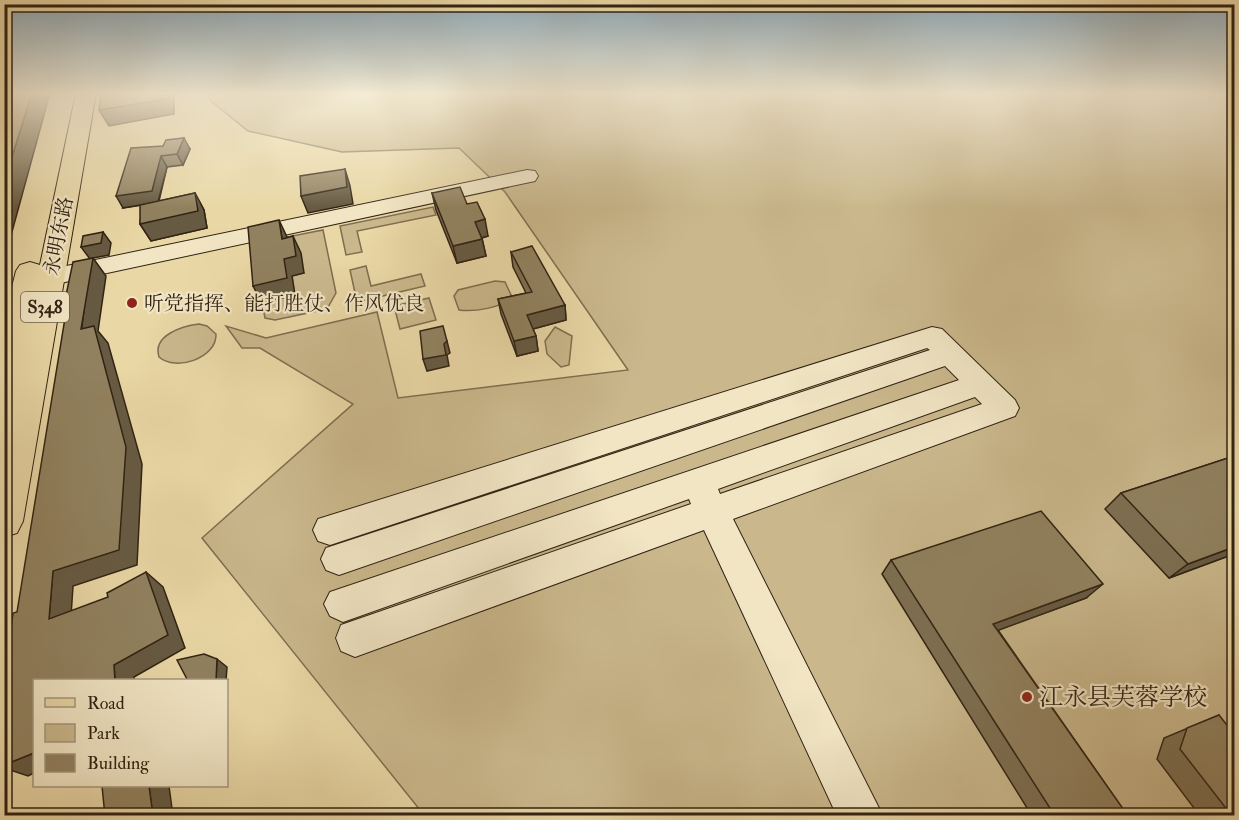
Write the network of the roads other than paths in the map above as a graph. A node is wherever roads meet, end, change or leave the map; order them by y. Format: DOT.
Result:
graph roads {
  1 [pos="64,131"];
  2 [pos="76,131"];
  3 [pos="527,176"];
  4 [pos="39,280"];
  5 [pos="938,350"];
  6 [pos="980,384"];
  7 [pos="4,385"];
  8 [pos="691,427"];
  9 [pos="938,431"];
  10 [pos="817,440"];
  11 [pos="705,496"];
  12 [pos="4,521"];
  13 [pos="330,530"];
  14 [pos="339,559"];
  15 [pos="426,575"];
  16 [pos="460,601"];
  17 [pos="343,604"];
  18 [pos="355,638"];
  19 [pos="861,816"];
  1 -- 4 [label="main road, 永明东路 / S348"];
  2 -- 4 [label="main road, 永明东路 / S348"];
  3 -- 4 [label="main road"];
  4 -- 7 [label="main road, 永明东路 / S348"];
  4 -- 12 [label="main road, 永明东路 / S348"];
  5 -- 6 [label="main road"];
  5 -- 8 [label="main road"];
  5 -- 8 [label="main road"];
  6 -- 9 [label="main road"];
  6 -- 10 [label="main road"];
  8 -- 11 [label="main road"];
  8 -- 13 [label="main road"];
  8 -- 14 [label="main road"];
  9 -- 10 [label="main road"];
  9 -- 11 [label="main road"];
  10 -- 11 [label="main road"];
  11 -- 15 [label="main road"];
  11 -- 16 [label="main road"];
  11 -- 19 [label="main road"];
  15 -- 16 [label="main road"];
  15 -- 17 [label="main road"];
  16 -- 18 [label="main road"];
}
